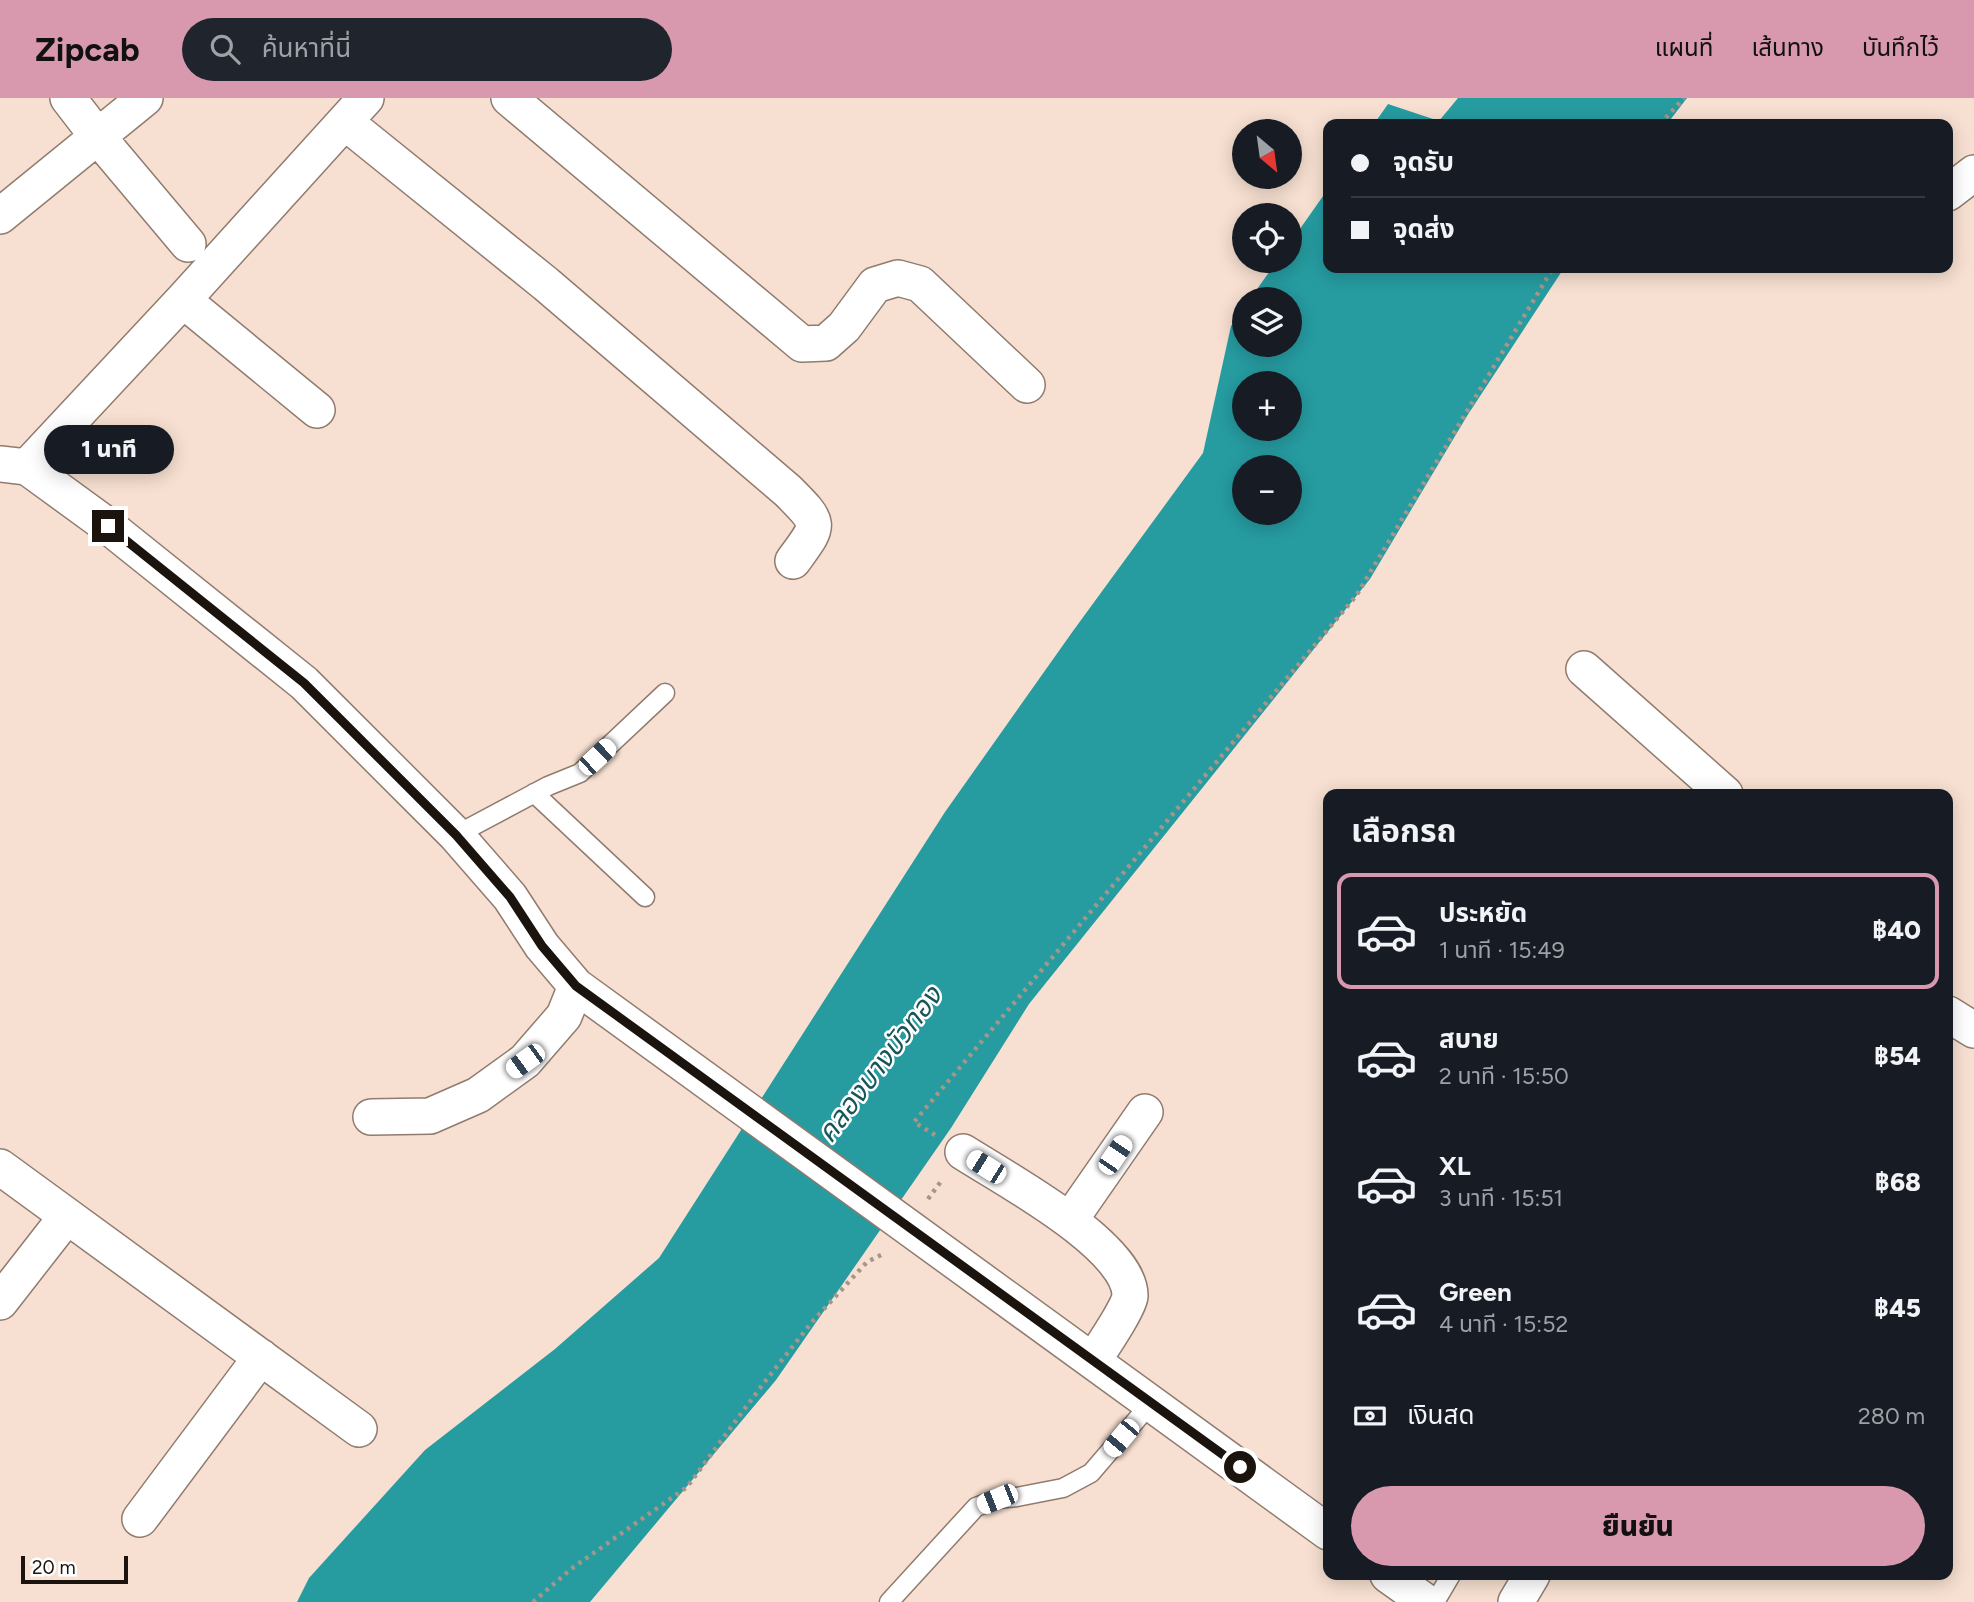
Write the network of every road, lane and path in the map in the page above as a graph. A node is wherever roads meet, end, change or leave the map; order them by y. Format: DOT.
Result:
graph roads {
  1 [pos="68,98"];
  2 [pos="145,98"];
  3 [pos="509,98"];
  4 [pos="1684,98"];
  5 [pos="356,110"];
  6 [pos="1665,119"];
  7 [pos="98,136"];
  8 [pos="1974,173"];
  9 [pos="1953,189"];
  10 [pos="0,216"];
  11 [pos="188,244"];
  12 [pos="1550,273"];
  13 [pos="183,300"];
  14 [pos="1027,385"];
  15 [pos="317,410"];
  16 [pos="13,466"];
  17 [pos="793,561"];
  18 [pos="1584,669"];
  19 [pos="665,693"];
  20 [pos="1719,789"];
  21 [pos="534,793"];
  22 [pos="456,835"];
  23 [pos="645,897"];
  24 [pos="576,986"];
  25 [pos="1953,1017"];
  26 [pos="1974,1030"];
  27 [pos="1145,1112"];
  28 [pos="371,1117"];
  29 [pos="963,1152"];
  30 [pos="0,1167"];
  31 [pos="67,1216"];
  32 [pos="1070,1220"];
  33 [pos="908,1230"];
  34 [pos="0,1302"];
  35 [pos="261,1357"];
  36 [pos="1093,1361"];
  37 [pos="1151,1403"];
  38 [pos="359,1429"];
  39 [pos="140,1520"];
  40 [pos="1323,1528"];
  41 [pos="1395,1580"];
  42 [pos="1448,1580"];
  43 [pos="1529,1580"];
  44 [pos="533,1602"];
  45 [pos="889,1602"];
  46 [pos="1426,1602"];
  47 [pos="1435,1602"];
  48 [pos="1516,1602"];
  1 -- 7 [label="street"];
  2 -- 7 [label="street"];
  3 -- 14 [label="street"];
  4 -- 6 [label="path"];
  5 -- 13 [label="street"];
  5 -- 17 [label="street"];
  7 -- 10 [label="street"];
  7 -- 11 [label="street"];
  8 -- 9 [label="street"];
  12 -- 29 [label="path"];
  13 -- 15 [label="street"];
  13 -- 16 [label="street"];
  16 -- 22 [label="street"];
  18 -- 20 [label="street"];
  19 -- 21 [label="lane"];
  21 -- 22 [label="lane"];
  21 -- 23 [label="lane"];
  22 -- 24 [label="street"];
  24 -- 28 [label="street"];
  24 -- 33 [label="street"];
  25 -- 26 [label="street"];
  27 -- 32 [label="street"];
  29 -- 32 [label="street"];
  29 -- 33 [label="path"];
  30 -- 31 [label="street"];
  31 -- 34 [label="street"];
  31 -- 35 [label="street"];
  32 -- 36 [label="street"];
  33 -- 36 [label="street"];
  33 -- 44 [label="path"];
  35 -- 38 [label="street"];
  35 -- 39 [label="street"];
  36 -- 37 [label="street"];
  37 -- 40 [label="street"];
  37 -- 45 [label="lane"];
  41 -- 46 [label="street"];
  42 -- 47 [label="lane"];
  43 -- 48 [label="street"];
}
